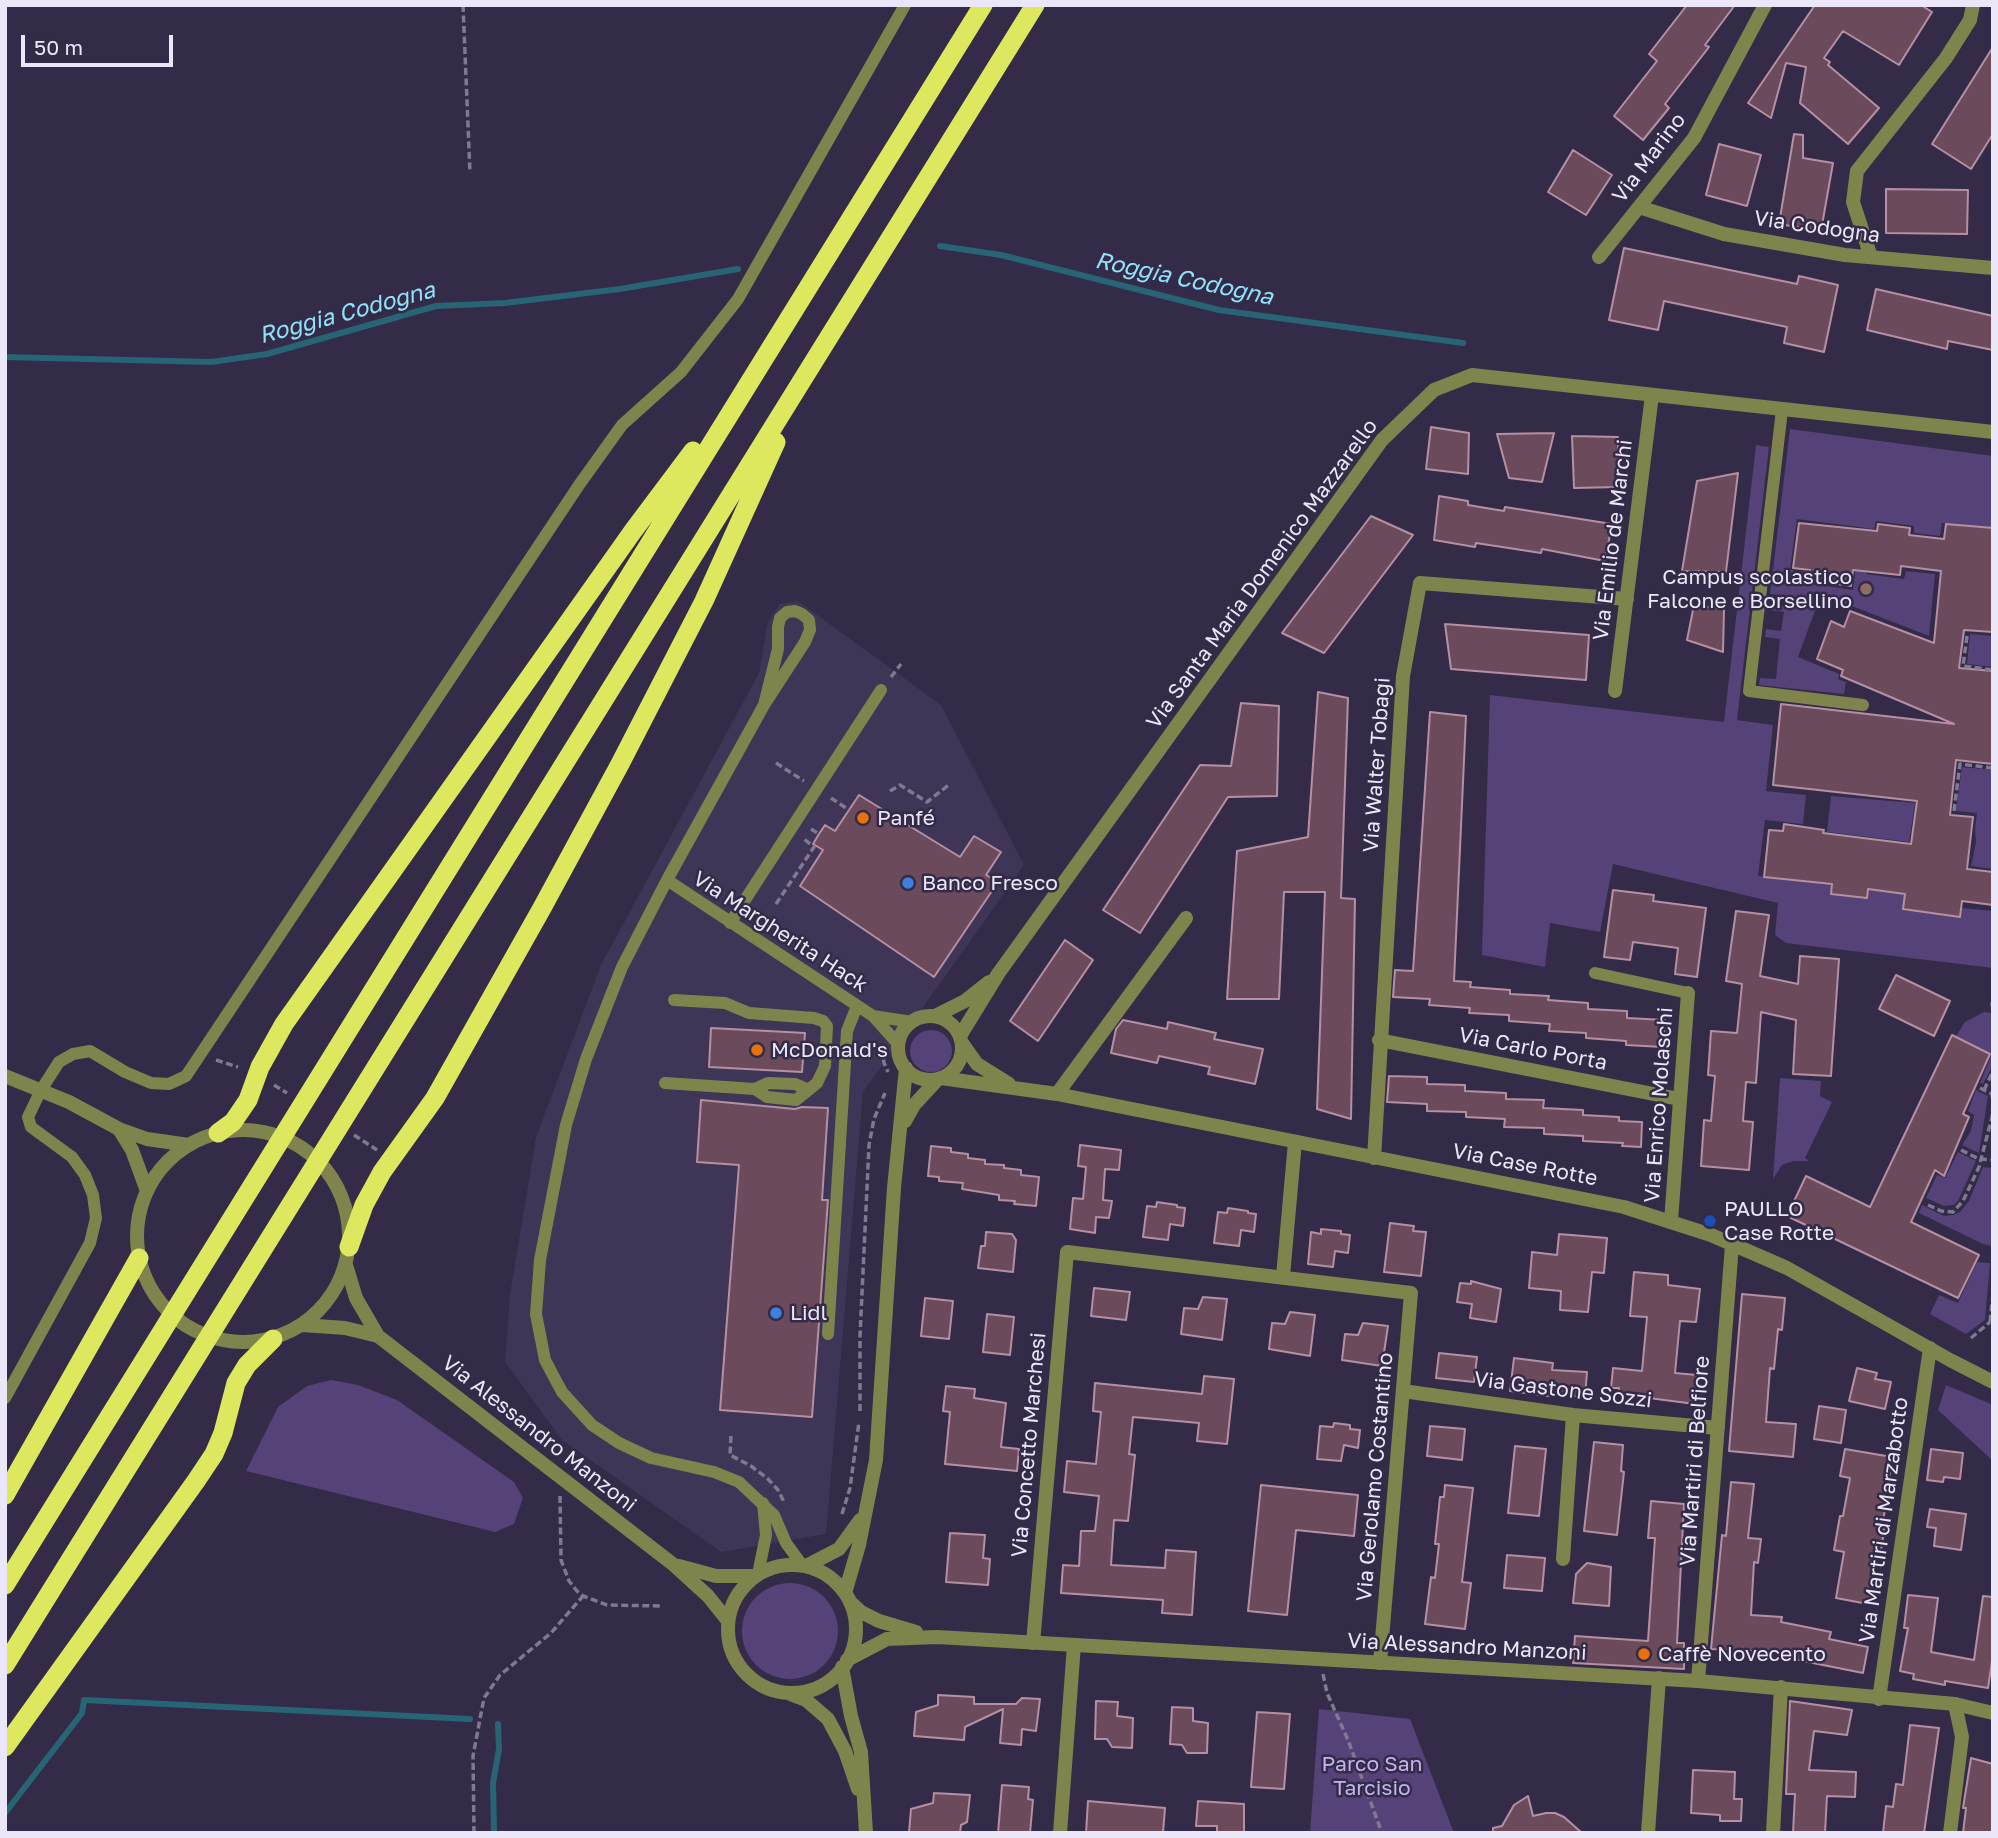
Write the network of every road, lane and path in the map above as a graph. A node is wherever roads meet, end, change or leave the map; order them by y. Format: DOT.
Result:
graph roads {
  1 [pos="463,5"];
  2 [pos="905,5"];
  3 [pos="983,5"];
  4 [pos="1035,5"];
  5 [pos="1765,5"];
  6 [pos="1973,5"];
  7 [pos="470,173"];
  8 [pos="1639,207"];
  9 [pos="1599,257"];
  10 [pos="1871,257"];
  11 [pos="1993,268"];
  12 [pos="769,349"];
  13 [pos="807,373"];
  14 [pos="1652,394"];
  15 [pos="1782,410"];
  16 [pos="1993,432"];
  17 [pos="1627,598"];
  18 [pos="1967,636"];
  19 [pos="1993,670"];
  20 [pos="881,690"];
  21 [pos="1615,691"];
  22 [pos="764,705"];
  23 [pos="1863,705"];
  24 [pos="1993,768"];
  25 [pos="950,784"];
  26 [pos="890,791"];
  27 [pos="1954,811"];
  28 [pos="817,819"];
  29 [pos="811,829"];
  30 [pos="819,834"];
  31 [pos="667,880"];
  32 [pos="776,904"];
  33 [pos="1186,918"];
  34 [pos="730,923"];
  35 [pos="1595,973"];
  36 [pos="998,974"];
  37 [pos="1688,992"];
  38 [pos="674,1000"];
  39 [pos="1992,1002"];
  40 [pos="857,1006"];
  41 [pos="1993,1012"];
  42 [pos="873,1016"];
  43 [pos="935,1016"];
  44 [pos="912,1022"];
  45 [pos="961,1039"];
  46 [pos="1379,1040"];
  47 [pos="899,1045"];
  48 [pos="200,1056"];
  49 [pos="906,1068"];
  50 [pos="243,1069"];
  51 [pos="1993,1071"];
  52 [pos="5,1076"];
  53 [pos="939,1078"];
  54 [pos="665,1083"];
  55 [pos="1016,1088"];
  56 [pos="41,1090"];
  57 [pos="1057,1094"];
  58 [pos="1679,1099"];
  59 [pos="1993,1103"];
  60 [pos="119,1129"];
  61 [pos="218,1133"];
  62 [pos="352,1134"];
  63 [pos="900,1139"];
  64 [pos="1295,1142"];
  65 [pos="189,1145"];
  66 [pos="1961,1150"];
  67 [pos="379,1151"];
  68 [pos="1374,1158"];
  69 [pos="1982,1159"];
  70 [pos="1993,1160"];
  71 [pos="147,1191"];
  72 [pos="1928,1205"];
  73 [pos="1671,1221"];
  74 [pos="1732,1245"];
  75 [pos="347,1256"];
  76 [pos="139,1258"];
  77 [pos="1283,1276"];
  78 [pos="1993,1294"];
  79 [pos="1991,1322"];
  80 [pos="302,1325"];
  81 [pos="828,1334"];
  82 [pos="378,1336"];
  83 [pos="1971,1338"];
  84 [pos="273,1339"];
  85 [pos="1930,1348"];
  86 [pos="1993,1382"];
  87 [pos="1403,1391"];
  88 [pos="5,1398"];
  89 [pos="1573,1415"];
  90 [pos="1718,1428"];
  91 [pos="560,1476"];
  92 [pos="5,1495"];
  93 [pos="763,1503"];
  94 [pos="864,1513"];
  95 [pos="1563,1559"];
  96 [pos="674,1565"];
  97 [pos="804,1566"];
  98 [pos="756,1575"];
  99 [pos="5,1585"];
  100 [pos="583,1596"];
  101 [pos="847,1598"];
  102 [pos="661,1606"];
  103 [pos="728,1622"];
  104 [pos="937,1637"];
  105 [pos="1033,1643"];
  106 [pos="1074,1645"];
  107 [pos="845,1664"];
  108 [pos="1380,1664"];
  109 [pos="5,1665"];
  110 [pos="1323,1671"];
  111 [pos="1659,1678"];
  112 [pos="1698,1681"];
  113 [pos="1781,1687"];
  114 [pos="784,1692"];
  115 [pos="1880,1699"];
  116 [pos="1955,1704"];
  117 [pos="1993,1713"];
  118 [pos="5,1747"];
  119 [pos="866,1814"];
  120 [pos="474,1833"];
  121 [pos="866,1833"];
  122 [pos="1060,1833"];
  123 [pos="1382,1833"];
  124 [pos="1648,1833"];
  125 [pos="1773,1833"];
  126 [pos="1950,1833"];
  1 -- 7 [label="path"];
  2 -- 48 [label="lane"];
  3 -- 12 [label="highway"];
  4 -- 13 [label="highway"];
  5 -- 8 [label="street, Via Marino"];
  6 -- 10 [label="street"];
  8 -- 9 [label="street, Via Marino"];
  8 -- 10 [label="street, Via Codogna"];
  10 -- 11 [label="street, Via Codogna"];
  12 -- 61 [label="highway"];
  12 -- 99 [label="highway"];
  13 -- 75 [label="highway"];
  13 -- 109 [label="highway"];
  14 -- 15 [label="street, Via Santa Maria Domenico Mazzarello"];
  14 -- 17 [label="street, Via Emilio de Marchi"];
  14 -- 36 [label="street, Via Santa Maria Domenico Mazzarello"];
  15 -- 16 [label="street, Via Santa Maria Domenico Mazzarello"];
  15 -- 23 [label="lane"];
  17 -- 21 [label="street, Via Emilio de Marchi"];
  17 -- 46 [label="street, Via Walter Tobagi"];
  18 -- 19 [label="path"];
  20 -- 34 [label="lane"];
  22 -- 22 [label="lane"];
  22 -- 31 [label="lane"];
  24 -- 27 [label="path"];
  25 -- 26 [label="path"];
  28 -- 29 [label="path"];
  29 -- 30 [label="path"];
  29 -- 32 [label="path"];
  31 -- 34 [label="lane, Via Margherita Hack"];
  31 -- 93 [label="lane"];
  33 -- 57 [label="street"];
  34 -- 40 [label="lane, Via Margherita Hack"];
  35 -- 37 [label="lane"];
  36 -- 43 [label="street, Via Santa Maria Domenico Mazzarello"];
  36 -- 45 [label="street, Via Santa Maria Domenico Mazzarello"];
  37 -- 58 [label="street, Via Enrico Molaschi"];
  38 -- 54 [label="lane"];
  39 -- 41 [label="path"];
  40 -- 42 [label="lane, Via Margherita Hack"];
  40 -- 81 [label="lane"];
  42 -- 44 [label="lane"];
  42 -- 47 [label="lane"];
  43 -- 44 [label="street"];
  43 -- 45 [label="street"];
  44 -- 47 [label="street"];
  45 -- 53 [label="street"];
  45 -- 55 [label="street, Via Case Rotte"];
  46 -- 58 [label="street, Via Carlo Porta"];
  46 -- 68 [label="street, Via Walter Tobagi"];
  47 -- 49 [label="street"];
  48 -- 50 [label="path"];
  48 -- 56 [label="lane"];
  49 -- 53 [label="street"];
  49 -- 63 [label="street"];
  51 -- 59 [label="path"];
  52 -- 56 [label="street"];
  53 -- 55 [label="street, Via Case Rotte"];
  53 -- 63 [label="street"];
  55 -- 57 [label="street, Via Case Rotte"];
  56 -- 60 [label="street"];
  56 -- 88 [label="lane"];
  57 -- 64 [label="street, Via Case Rotte"];
  58 -- 73 [label="street, Via Enrico Molaschi"];
  59 -- 69 [label="path"];
  60 -- 65 [label="street"];
  60 -- 71 [label="street"];
  61 -- 65 [label="street"];
  61 -- 75 [label="street"];
  62 -- 67 [label="path"];
  63 -- 94 [label="street"];
  64 -- 68 [label="street, Via Case Rotte"];
  64 -- 77 [label="street"];
  65 -- 71 [label="street"];
  66 -- 69 [label="path"];
  68 -- 73 [label="street, Via Case Rotte"];
  69 -- 70 [label="path"];
  69 -- 72 [label="path"];
  71 -- 76 [label="street"];
  73 -- 74 [label="street, Via Case Rotte"];
  74 -- 85 [label="street, Via Case Rotte"];
  74 -- 90 [label="street, Via Martiri di Belfiore"];
  75 -- 80 [label="street"];
  75 -- 82 [label="street, Via Alessandro Manzoni"];
  76 -- 84 [label="street"];
  76 -- 92 [label="highway"];
  77 -- 87 [label="street, Via Gerolamo Costantino"];
  77 -- 105 [label="street, Via Concetto Marchesi"];
  78 -- 79 [label="path"];
  79 -- 83 [label="path"];
  80 -- 82 [label="street, Via Alessandro Manzoni"];
  80 -- 84 [label="street"];
  82 -- 91 [label="street, Via Alessandro Manzoni"];
  84 -- 118 [label="highway"];
  85 -- 86 [label="street, Via Case Rotte"];
  85 -- 115 [label="street, Via Martiri di Marzabotto"];
  87 -- 89 [label="street, Via Gastone Sozzi"];
  87 -- 108 [label="street, Via Gerolamo Costantino"];
  89 -- 90 [label="street, Via Gastone Sozzi"];
  89 -- 95 [label="street"];
  90 -- 112 [label="street, Via Martiri di Belfiore"];
  91 -- 96 [label="street, Via Alessandro Manzoni"];
  91 -- 100 [label="path"];
  93 -- 97 [label="lane"];
  93 -- 98 [label="lane"];
  94 -- 97 [label="street"];
  94 -- 101 [label="street"];
  96 -- 98 [label="street, Via Alessandro Manzoni"];
  96 -- 103 [label="street, Via Alessandro Manzoni"];
  97 -- 98 [label="street"];
  97 -- 101 [label="street"];
  98 -- 103 [label="street"];
  100 -- 102 [label="path"];
  100 -- 120 [label="path"];
  101 -- 104 [label="street, Via Alessandro Manzoni"];
  101 -- 107 [label="street"];
  103 -- 114 [label="street"];
  104 -- 105 [label="street, Via Alessandro Manzoni"];
  104 -- 107 [label="street, Via Alessandro Manzoni"];
  105 -- 106 [label="street, Via Alessandro Manzoni"];
  106 -- 108 [label="street, Via Alessandro Manzoni"];
  106 -- 122 [label="street"];
  107 -- 114 [label="street"];
  107 -- 119 [label="street"];
  108 -- 111 [label="street, Via Alessandro Manzoni"];
  110 -- 123 [label="path"];
  111 -- 112 [label="street, Via Alessandro Manzoni"];
  111 -- 124 [label="street"];
  112 -- 113 [label="street, Via Alessandro Manzoni"];
  113 -- 115 [label="street, Via Alessandro Manzoni"];
  113 -- 125 [label="street"];
  114 -- 119 [label="street"];
  115 -- 116 [label="street, Via Alessandro Manzoni"];
  116 -- 117 [label="street, Via Alessandro Manzoni"];
  116 -- 126 [label="street"];
  119 -- 121 [label="street"];
}
